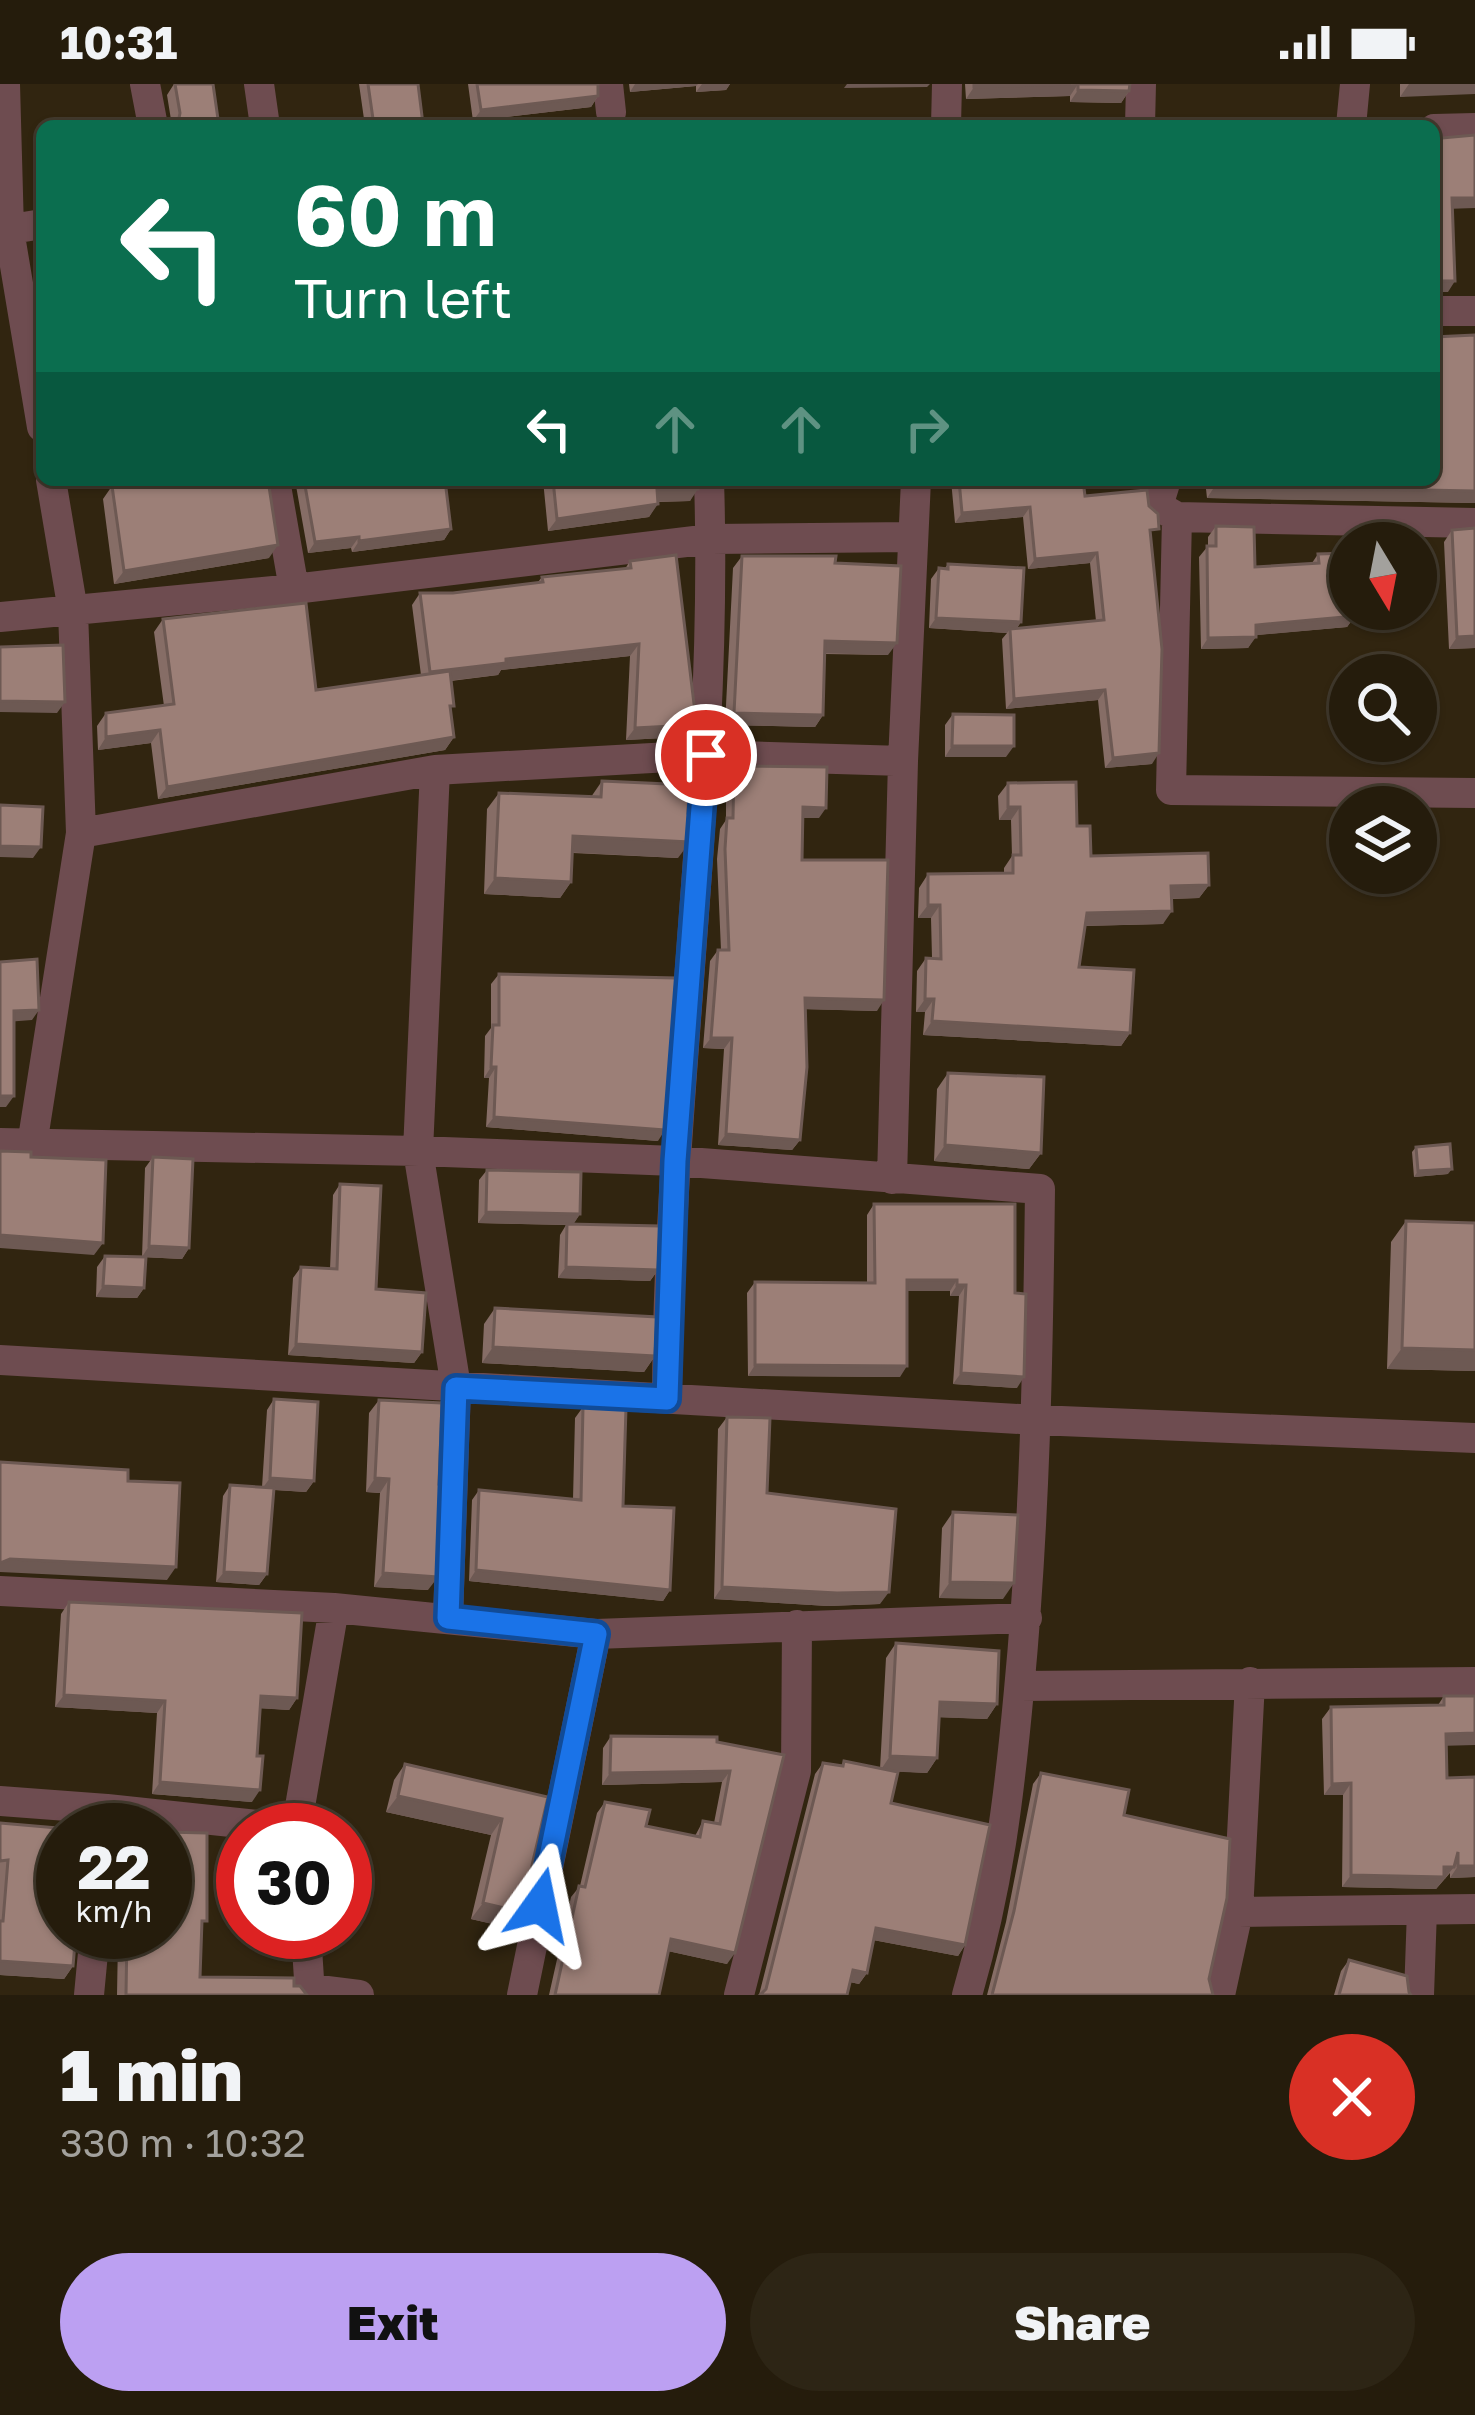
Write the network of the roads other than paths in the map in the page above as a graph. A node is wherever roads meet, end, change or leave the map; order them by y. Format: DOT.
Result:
graph roads {
  1 [pos="5,84"];
  2 [pos="145,84"];
  3 [pos="259,84"];
  4 [pos="947,84"];
  5 [pos="1141,84"];
  6 [pos="1355,84"];
  7 [pos="152,120"];
  8 [pos="264,120"];
  9 [pos="946,120"];
  10 [pos="1140,120"];
  11 [pos="1352,120"];
  12 [pos="1475,128"];
  13 [pos="1440,129"];
  14 [pos="36,225"];
  15 [pos="4,230"];
  16 [pos="1440,311"];
  17 [pos="1475,311"];
  18 [pos="36,396"];
  19 [pos="52,486"];
  20 [pos="276,486"];
  21 [pos="709,486"];
  22 [pos="915,486"];
  23 [pos="1164,486"];
  24 [pos="1177,517"];
  25 [pos="1475,523"];
  26 [pos="910,537"];
  27 [pos="711,539"];
  28 [pos="294,589"];
  29 [pos="73,611"];
  30 [pos="0,617"];
  31 [pos="706,755"];
  32 [pos="903,761"];
  33 [pos="435,770"];
  34 [pos="1475,793"];
  35 [pos="81,833"];
  36 [pos="0,1143"];
  37 [pos="32,1144"];
  38 [pos="418,1151"];
  39 [pos="675,1161"];
  40 [pos="892,1179"];
  41 [pos="0,1360"];
  42 [pos="456,1388"];
  43 [pos="667,1399"];
  44 [pos="1037,1420"];
  45 [pos="1475,1438"];
  46 [pos="0,1591"];
  47 [pos="334,1608"];
  48 [pos="448,1618"];
  49 [pos="1028,1618"];
  50 [pos="796,1625"];
  51 [pos="596,1634"];
  52 [pos="1250,1682"];
  53 [pos="1475,1682"];
  54 [pos="1020,1686"];
  55 [pos="0,1801"];
  56 [pos="301,1803"];
  57 [pos="36,1807"];
  58 [pos="1475,1909"];
  59 [pos="1423,1910"];
  60 [pos="1238,1912"];
  61 [pos="92,1959"];
  62 [pos="307,1959"];
  63 [pos="310,1992"];
  64 [pos="89,1995"];
  65 [pos="359,1995"];
  66 [pos="522,1995"];
  67 [pos="739,1995"];
  68 [pos="967,1995"];
  69 [pos="1220,1995"];
  70 [pos="1419,1995"];
  1 -- 15 [label="street"];
  2 -- 7 [label="street"];
  3 -- 8 [label="street"];
  4 -- 9 [label="street"];
  5 -- 10 [label="street"];
  6 -- 11 [label="street"];
  12 -- 13 [label="street"];
  14 -- 15 [label="street"];
  15 -- 18 [label="street"];
  16 -- 17 [label="street"];
  19 -- 29 [label="street"];
  20 -- 28 [label="street"];
  21 -- 27 [label="street"];
  22 -- 26 [label="street"];
  23 -- 24 [label="street"];
  24 -- 25 [label="street"];
  24 -- 34 [label="street"];
  26 -- 27 [label="street"];
  26 -- 32 [label="street"];
  27 -- 28 [label="street"];
  27 -- 31 [label="street"];
  28 -- 29 [label="street"];
  29 -- 30 [label="street"];
  29 -- 35 [label="street"];
  31 -- 32 [label="street"];
  31 -- 33 [label="street"];
  31 -- 39 [label="street"];
  32 -- 40 [label="street"];
  33 -- 35 [label="street"];
  33 -- 38 [label="street"];
  35 -- 37 [label="street"];
  36 -- 37 [label="street"];
  37 -- 38 [label="street"];
  38 -- 39 [label="street"];
  38 -- 42 [label="street"];
  39 -- 40 [label="street"];
  39 -- 43 [label="street"];
  40 -- 44 [label="street"];
  41 -- 42 [label="street"];
  42 -- 43 [label="street"];
  42 -- 48 [label="street"];
  43 -- 44 [label="street"];
  44 -- 45 [label="street"];
  44 -- 49 [label="street"];
  46 -- 47 [label="street"];
  47 -- 48 [label="street"];
  47 -- 56 [label="street"];
  48 -- 51 [label="street"];
  49 -- 50 [label="street"];
  49 -- 54 [label="street"];
  50 -- 51 [label="street"];
  50 -- 67 [label="street"];
  51 -- 66 [label="street"];
  52 -- 53 [label="street"];
  52 -- 54 [label="street"];
  52 -- 60 [label="street"];
  54 -- 68 [label="street"];
  55 -- 57 [label="street"];
  58 -- 59 [label="street"];
  59 -- 60 [label="street"];
  59 -- 70 [label="street"];
  60 -- 69 [label="street"];
  61 -- 64 [label="street"];
  62 -- 63 [label="street"];
  63 -- 65 [label="street"];
}
